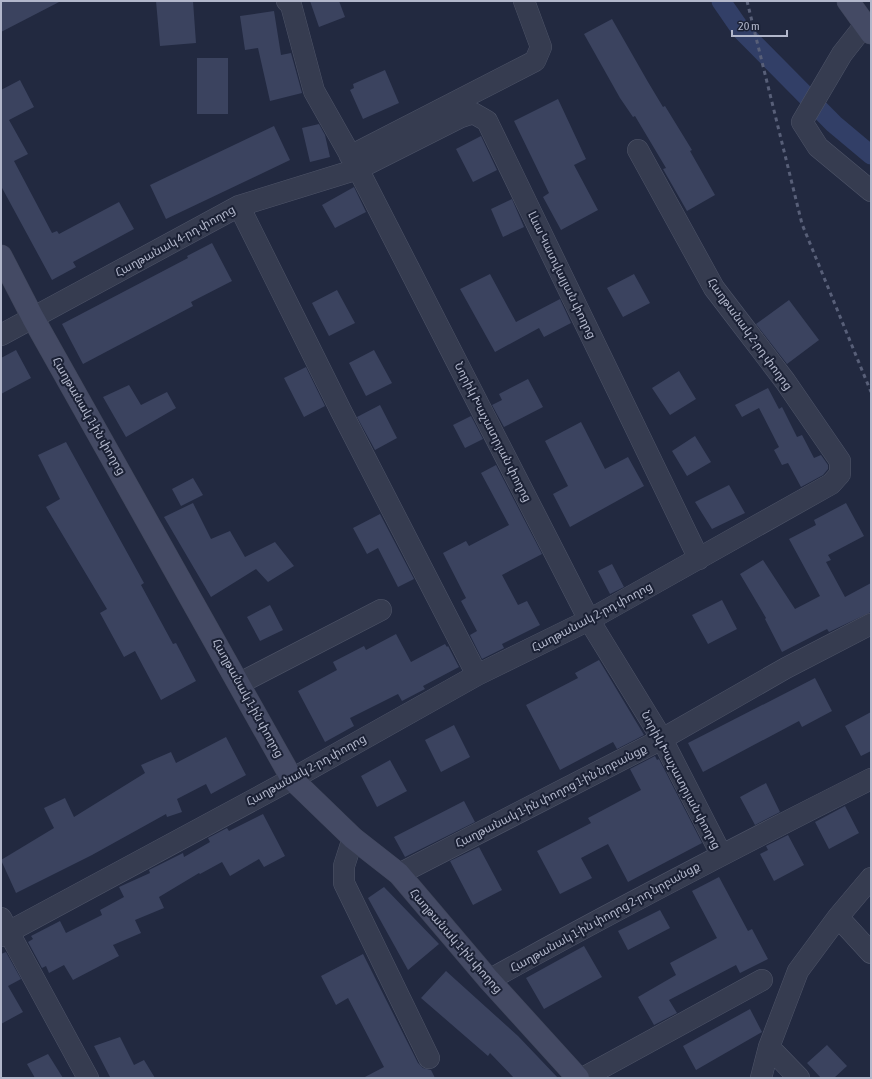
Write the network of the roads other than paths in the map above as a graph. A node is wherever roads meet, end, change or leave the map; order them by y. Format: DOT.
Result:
graph roads {
  1 [pos="287,1"];
  2 [pos="524,1"];
  3 [pos="848,1"];
  4 [pos="868,30"];
  5 [pos="638,150"];
  6 [pos="354,162"];
  7 [pos="871,191"];
  8 [pos="239,206"];
  9 [pos="1,256"];
  10 [pos="33,318"];
  11 [pos="1,335"];
  12 [pos="699,559"];
  13 [pos="381,610"];
  14 [pos="589,620"];
  15 [pos="871,624"];
  16 [pos="477,675"];
  17 [pos="240,684"];
  18 [pos="662,739"];
  19 [pos="292,778"];
  20 [pos="871,779"];
  21 [pos="353,838"];
  22 [pos="721,854"];
  23 [pos="399,874"];
  24 [pos="871,878"];
  25 [pos="838,917"];
  26 [pos="4,929"];
  27 [pos="871,953"];
  28 [pos="489,980"];
  29 [pos="762,980"];
  30 [pos="769,1047"];
  31 [pos="429,1058"];
  32 [pos="88,1078"];
  33 [pos="578,1078"];
  34 [pos="583,1078"];
  35 [pos="761,1078"];
  36 [pos="799,1078"];
  1 -- 6 [label="street, Նորիկ Խաչատրյան փողոց"];
  2 -- 6 [label="street"];
  3 -- 4 [label="main road"];
  4 -- 7 [label="street"];
  5 -- 12 [label="street, Հաղթանակ 2-րդ փողոց"];
  6 -- 8 [label="street, Հաղթանակ 4-րդ փողոց"];
  6 -- 12 [label="street, Լևա Կատվալյան փողոց"];
  6 -- 14 [label="street, Նորիկ Խաչատրյան փողոց"];
  8 -- 10 [label="street, Հաղթանակ 4-րդ փողոց"];
  8 -- 16 [label="street"];
  9 -- 10 [label="main road, Հաղթանակ 1-ին փողոց"];
  10 -- 11 [label="street, Հաղթանակ 4-րդ փողոց"];
  10 -- 17 [label="main road, Հաղթանակ 1-ին փողոց"];
  12 -- 14 [label="street, Հաղթանակ 2-րդ փողոց"];
  13 -- 17 [label="street"];
  14 -- 16 [label="street, Հաղթանակ 2-րդ փողոց"];
  14 -- 18 [label="street, Նորիկ Խաչատրյան փողոց"];
  15 -- 18 [label="street, Հաղթանակ 1-ին փողոց 1-ին նրբանցք"];
  16 -- 19 [label="street, Հաղթանակ 2-րդ փողոց"];
  17 -- 19 [label="main road, Հաղթանակ 1-ին փողոց"];
  18 -- 22 [label="street, Նորիկ Խաչատրյան փողոց"];
  18 -- 23 [label="street, Հաղթանակ 1-ին փողոց 1-ին նրբանցք"];
  19 -- 21 [label="main road, Հաղթանակ 1-ին փողոց"];
  19 -- 26 [label="street, Հաղթանակ 2-րդ փողոց"];
  20 -- 22 [label="street, Հաղթանակ 1-ին փողոց 2-րդ նրբանցք"];
  21 -- 23 [label="main road, Հաղթանակ 1-ին փողոց"];
  21 -- 31 [label="street"];
  22 -- 28 [label="street, Հաղթանակ 1-ին փողոց 2-րդ նրբանցք"];
  23 -- 28 [label="main road, Հաղթանակ 1-ին փողոց"];
  24 -- 25 [label="street"];
  25 -- 27 [label="street"];
  25 -- 30 [label="street"];
  26 -- 32 [label="street"];
  28 -- 33 [label="main road, Հաղթանակ 1-ին փողոց"];
  29 -- 34 [label="street"];
  30 -- 35 [label="street"];
  30 -- 36 [label="street"];
}
